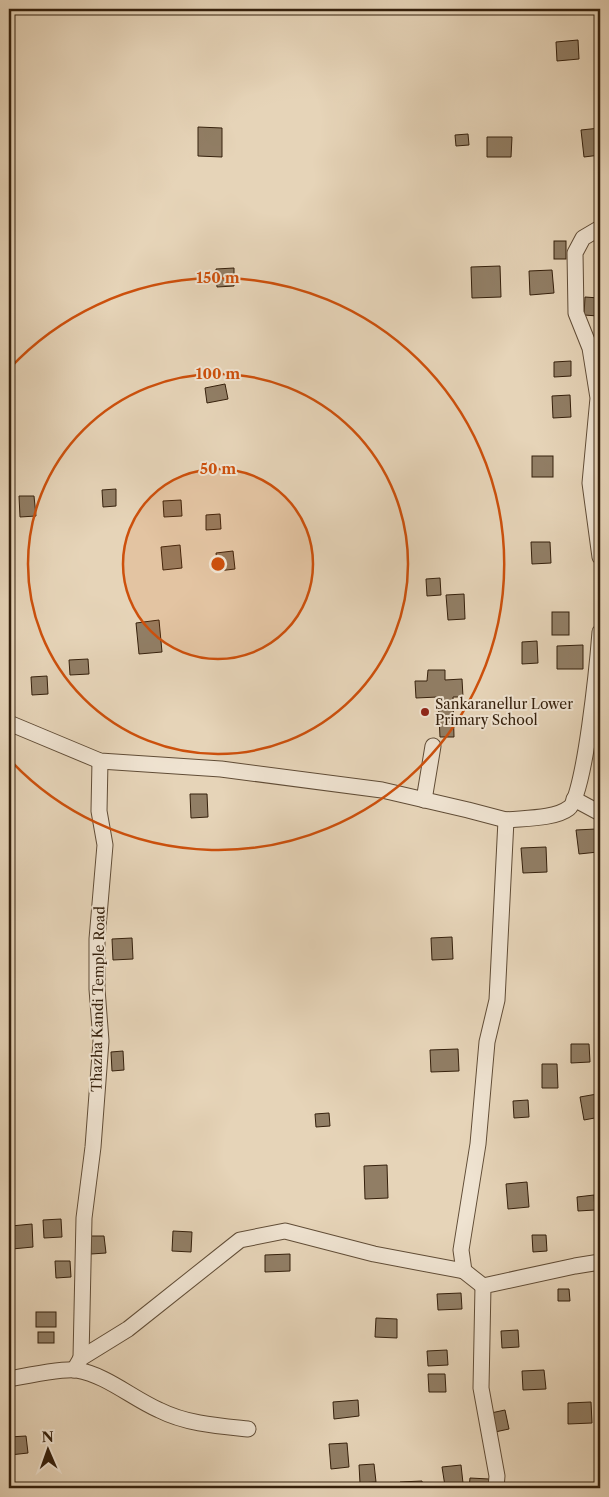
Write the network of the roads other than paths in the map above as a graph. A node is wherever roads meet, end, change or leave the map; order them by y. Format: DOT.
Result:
graph roads {
  1 [pos="600,228"];
  2 [pos="597,509"];
  3 [pos="600,557"];
  4 [pos="600,632"];
  5 [pos="596,705"];
  6 [pos="9,724"];
  7 [pos="432,746"];
  8 [pos="100,761"];
  9 [pos="574,799"];
  10 [pos="424,800"];
  11 [pos="600,813"];
  12 [pos="506,820"];
  13 [pos="600,1262"];
  14 [pos="464,1271"];
  15 [pos="483,1286"];
  16 [pos="77,1364"];
  17 [pos="9,1379"];
  18 [pos="248,1429"];
  19 [pos="496,1488"];
  1 -- 2 [label="street"];
  2 -- 3 [label="street"];
  4 -- 5 [label="street"];
  5 -- 9 [label="street"];
  6 -- 8 [label="street"];
  7 -- 10 [label="street"];
  8 -- 10 [label="street"];
  8 -- 16 [label="street, Thazha Kandi Temple Road"];
  9 -- 11 [label="street"];
  9 -- 12 [label="street"];
  10 -- 12 [label="street"];
  12 -- 14 [label="street"];
  13 -- 15 [label="street"];
  14 -- 15 [label="street"];
  14 -- 16 [label="street"];
  15 -- 19 [label="street"];
  16 -- 17 [label="street"];
  16 -- 18 [label="street"];
}
